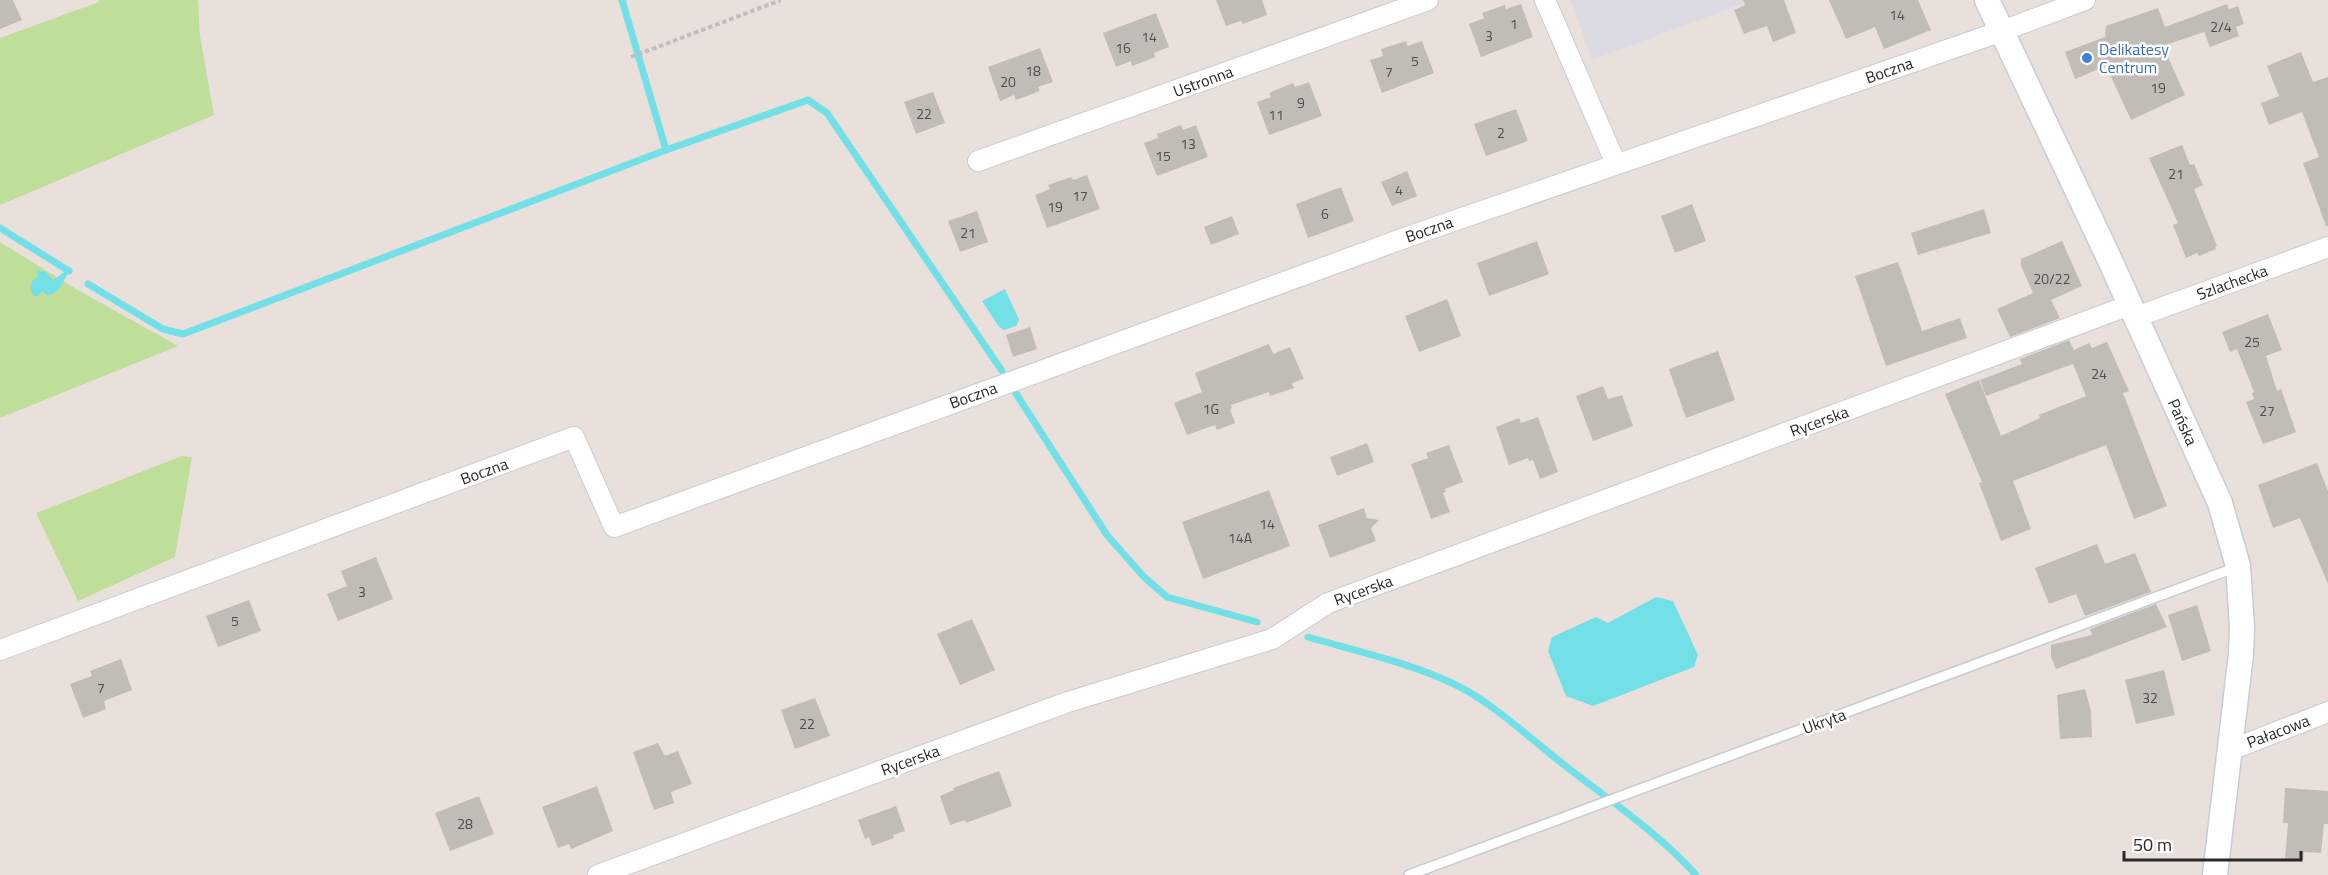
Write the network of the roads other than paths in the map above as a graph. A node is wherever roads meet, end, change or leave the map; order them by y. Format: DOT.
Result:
graph roads {
  1 [pos="1428,0"];
  2 [pos="1545,0"];
  3 [pos="1987,0"];
  4 [pos="2085,0"];
  5 [pos="2002,31"];
  6 [pos="978,161"];
  7 [pos="1616,164"];
  8 [pos="2328,247"];
  9 [pos="2133,311"];
  10 [pos="2238,566"];
  11 [pos="0,650"];
  12 [pos="2328,712"];
  13 [pos="2228,751"];
  14 [pos="598,875"];
  15 [pos="1409,875"];
  16 [pos="2215,875"];
  1 -- 6 [label="street, Ustronna"];
  2 -- 7 [label="street"];
  3 -- 5 [label="street, Pańska"];
  4 -- 5 [label="street, Boczna"];
  5 -- 7 [label="street, Boczna"];
  5 -- 9 [label="street, Pańska"];
  7 -- 11 [label="street, Boczna"];
  8 -- 9 [label="street, Szlachecka"];
  9 -- 10 [label="street, Pańska"];
  9 -- 14 [label="street, Rycerska"];
  10 -- 13 [label="street, Pańska"];
  10 -- 15 [label="lane, Ukryta"];
  12 -- 13 [label="street, Pałacowa"];
  13 -- 16 [label="street, Pańska"];
}
